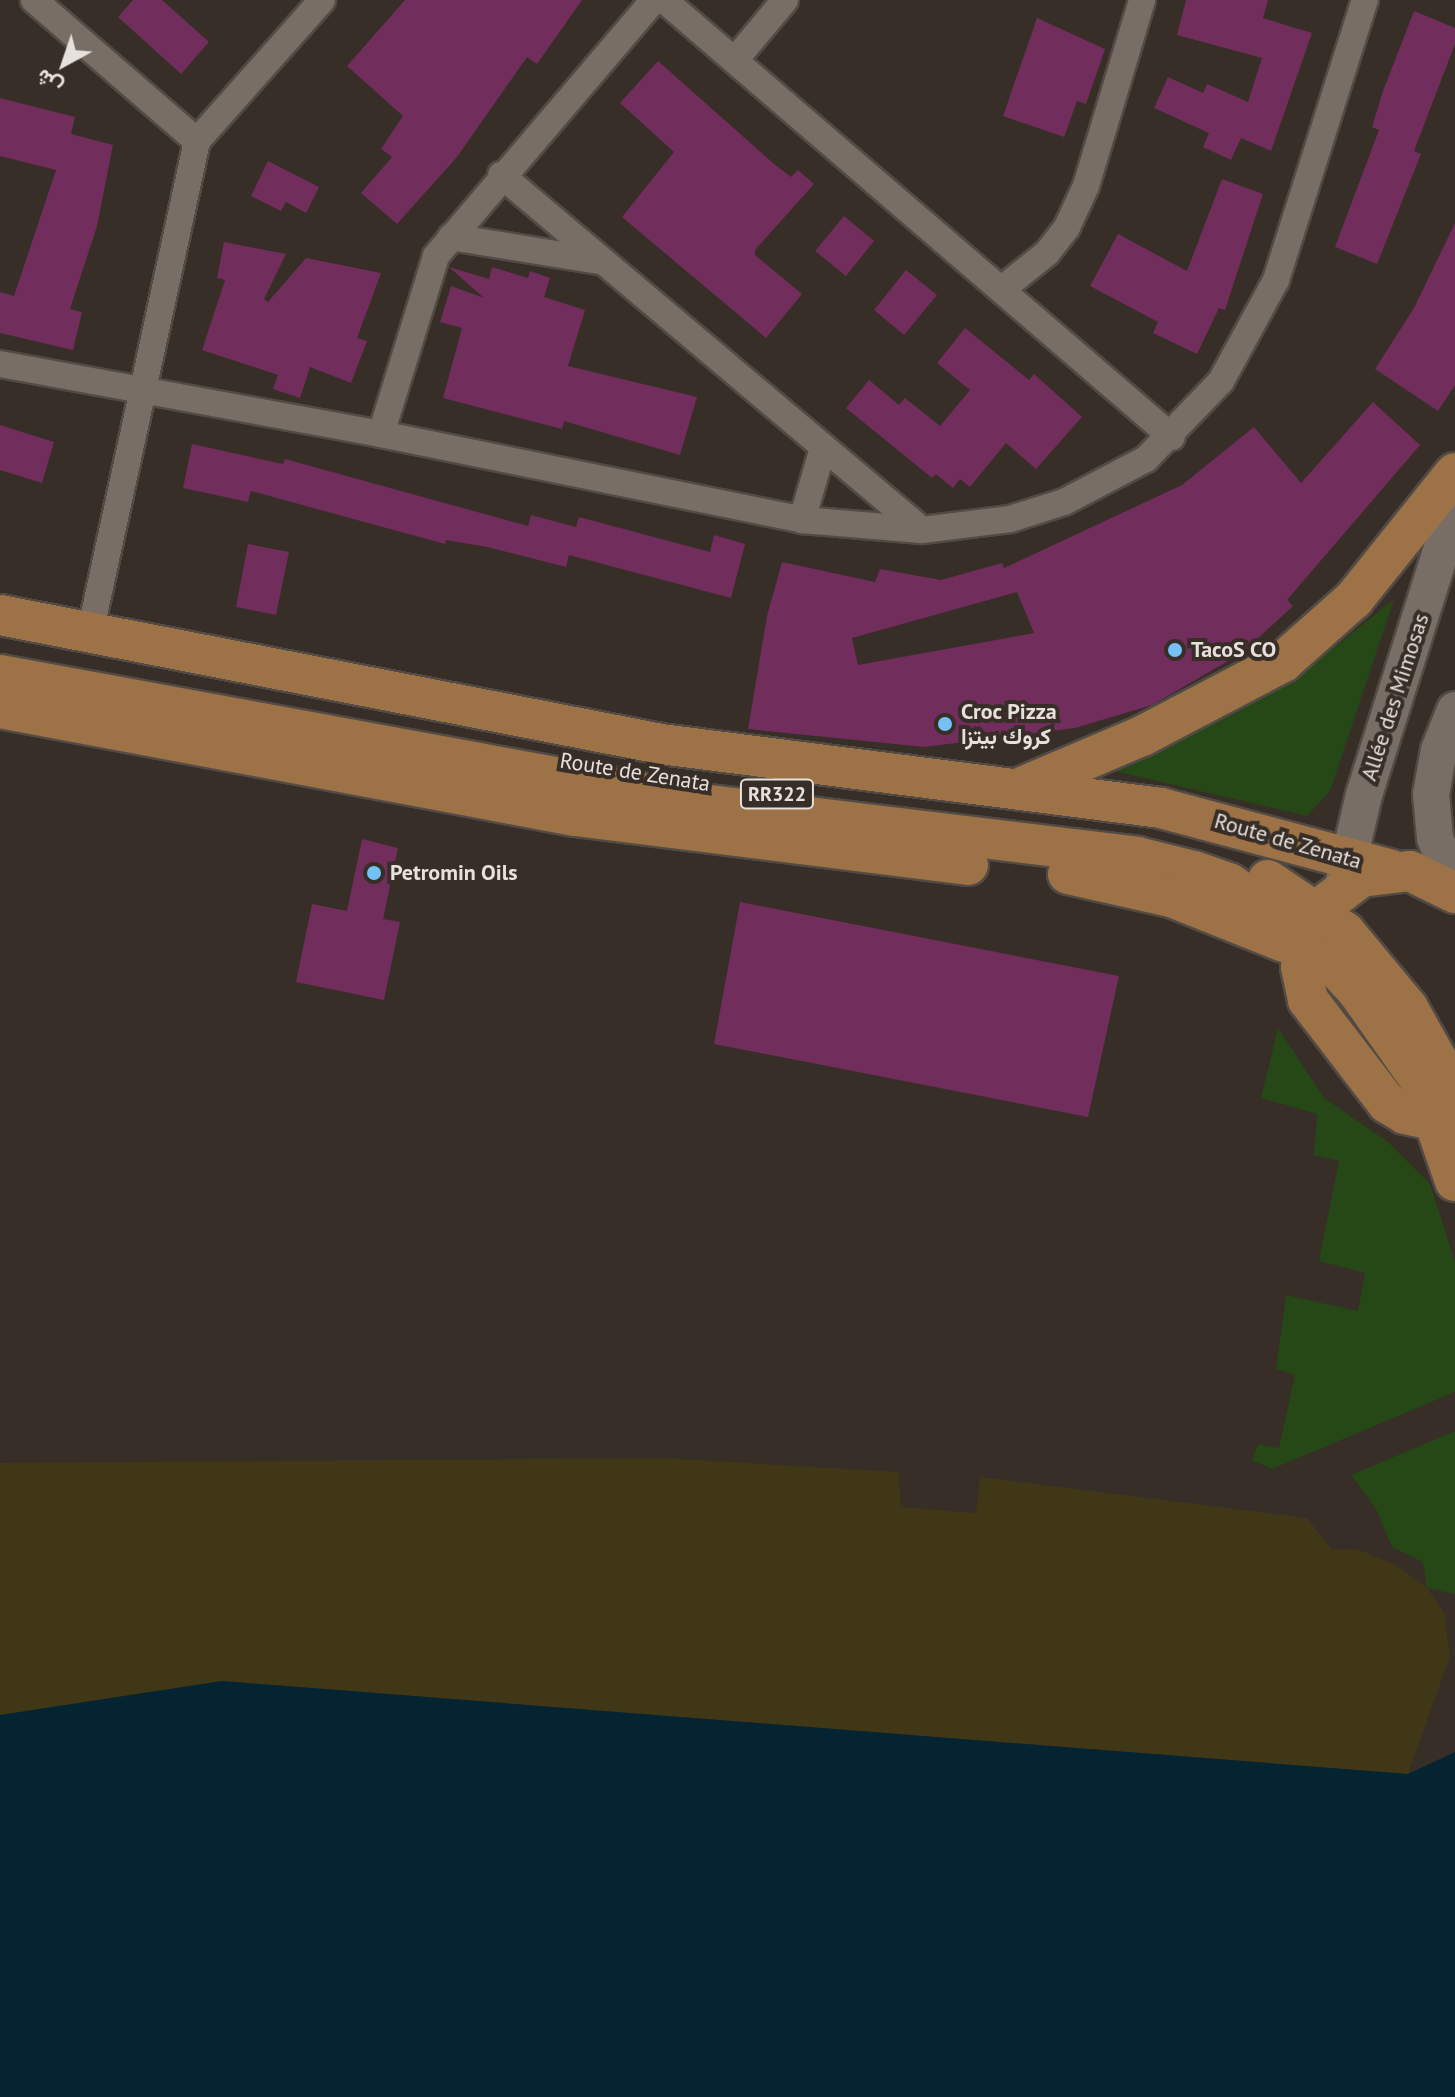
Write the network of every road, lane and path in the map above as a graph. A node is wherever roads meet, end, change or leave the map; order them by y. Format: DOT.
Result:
graph roads {
  1 [pos="34,0"];
  2 [pos="322,0"];
  3 [pos="654,0"];
  4 [pos="664,0"];
  5 [pos="785,0"];
  6 [pos="1142,0"];
  7 [pos="1365,0"];
  8 [pos="735,60"];
  9 [pos="197,141"];
  10 [pos="501,175"];
  11 [pos="451,237"];
  12 [pos="600,261"];
  13 [pos="1002,289"];
  14 [pos="0,364"];
  15 [pos="141,389"];
  16 [pos="381,434"];
  17 [pos="1172,437"];
  18 [pos="823,448"];
  19 [pos="1455,473"];
  20 [pos="1455,507"];
  21 [pos="802,520"];
  22 [pos="922,530"];
  23 [pos="0,615"];
  24 [pos="90,633"];
  25 [pos="0,654"];
  26 [pos="0,675"];
  27 [pos="0,708"];
  28 [pos="1455,710"];
  29 [pos="1020,788"];
  30 [pos="1455,891"];
  31 [pos="1324,908"];
  32 [pos="1450,1113"];
  33 [pos="1455,1181"];
  1 -- 9 [label="street"];
  2 -- 9 [label="street"];
  3 -- 10 [label="street"];
  4 -- 8 [label="street"];
  5 -- 8 [label="street"];
  6 -- 13 [label="street"];
  7 -- 17 [label="street"];
  8 -- 13 [label="street"];
  9 -- 15 [label="street"];
  10 -- 11 [label="street"];
  10 -- 12 [label="street"];
  11 -- 12 [label="street"];
  11 -- 16 [label="street"];
  12 -- 18 [label="street"];
  13 -- 17 [label="street"];
  14 -- 15 [label="street"];
  15 -- 16 [label="street"];
  15 -- 24 [label="street"];
  16 -- 21 [label="street"];
  17 -- 22 [label="street"];
  18 -- 21 [label="street"];
  18 -- 22 [label="street"];
  19 -- 29 [label="main road"];
  20 -- 31 [label="main road, Allée des Mimosas"];
  21 -- 22 [label="street"];
  23 -- 24 [label="main road, Route de Zenata / RR322"];
  24 -- 29 [label="main road, Route de Zenata / RR322"];
  25 -- 31 [label="main road, Route de Zenata / RR322"];
  26 -- 31 [label="main road, Route de Zenata / RR322"];
  27 -- 31 [label="main road, Route de Zenata / RR322"];
  28 -- 30 [label="main road"];
  29 -- 31 [label="main road, Route de Zenata / RR322"];
  30 -- 31 [label="main road, Route de Zenata / RR322"];
  31 -- 32 [label="main road, Route de Zenata / RR322"];
  31 -- 32 [label="main road"];
  32 -- 33 [label="main road, Route de Zenata"];
}
